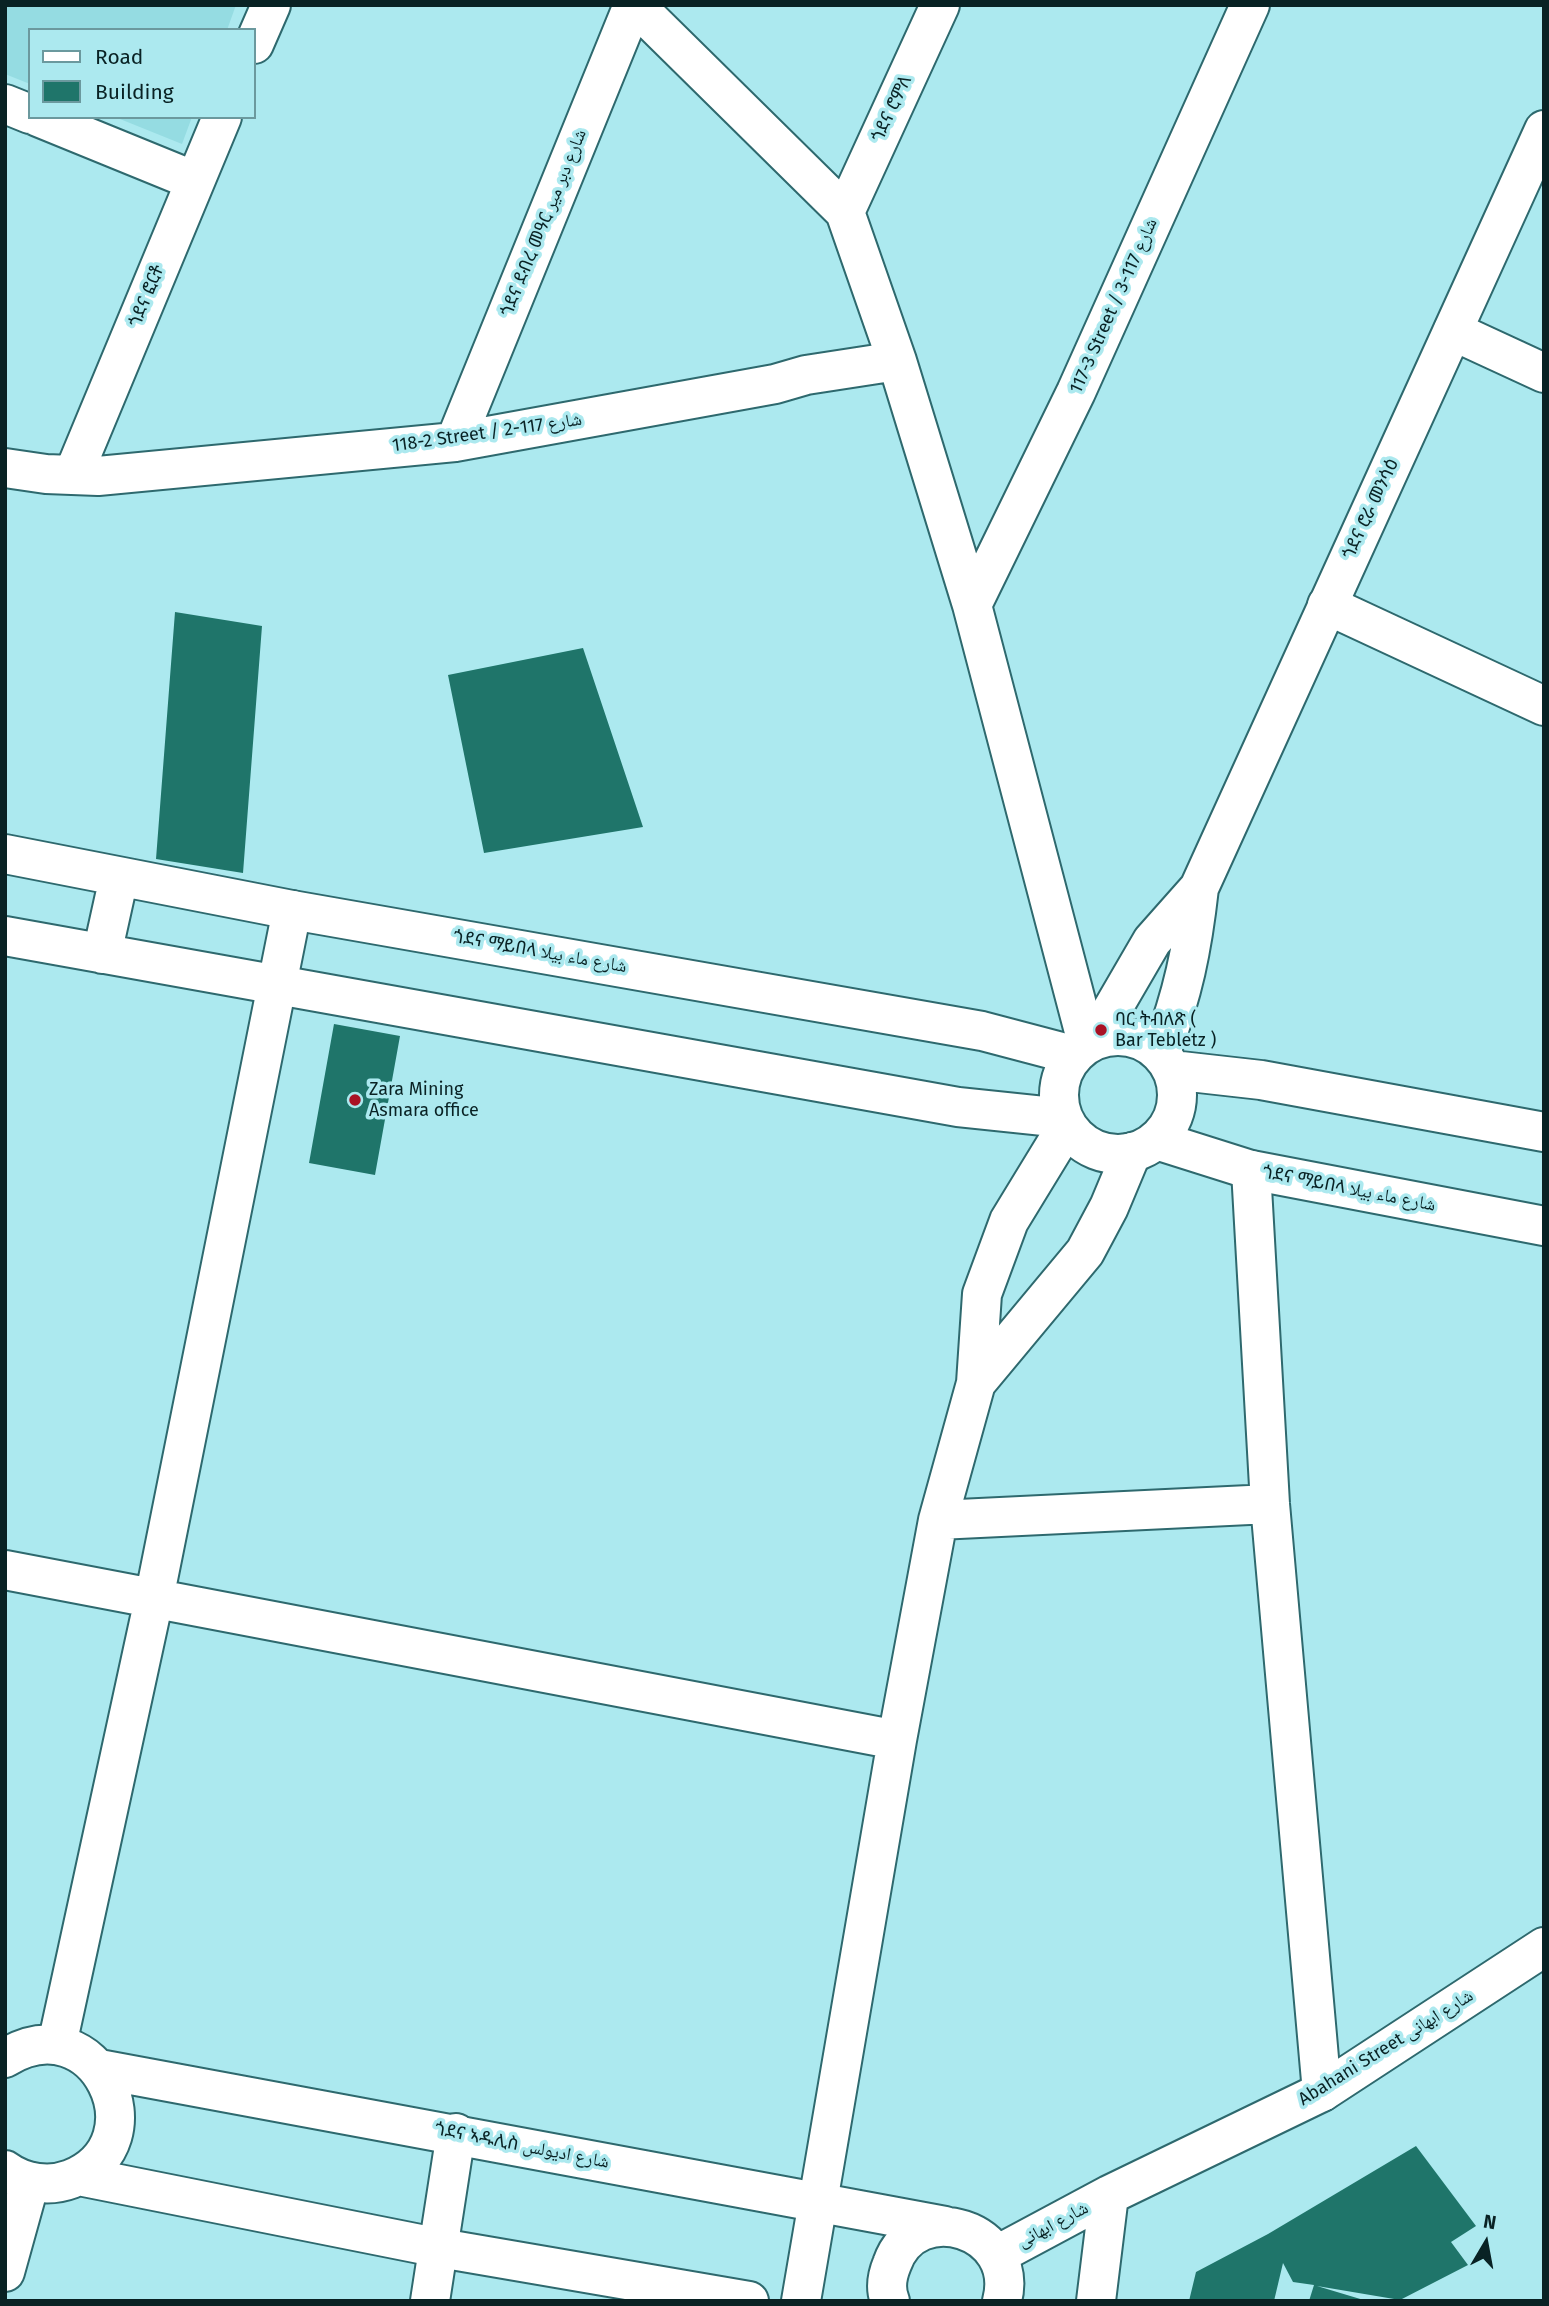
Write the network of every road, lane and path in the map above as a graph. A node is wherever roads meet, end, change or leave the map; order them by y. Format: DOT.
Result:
graph roads {
  1 [pos="271,5"];
  2 [pos="634,5"];
  3 [pos="940,5"];
  4 [pos="1250,5"];
  5 [pos="256,39"];
  6 [pos="5,104"];
  7 [pos="28,113"];
  8 [pos="43,119"];
  9 [pos="221,119"];
  10 [pos="1544,130"];
  11 [pos="195,181"];
  12 [pos="845,212"];
  13 [pos="1453,331"];
  14 [pos="897,361"];
  15 [pos="1544,373"];
  16 [pos="455,442"];
  17 [pos="5,468"];
  18 [pos="73,475"];
  19 [pos="972,605"];
  20 [pos="1327,605"];
  21 [pos="1544,706"];
  22 [pos="5,854"];
  23 [pos="119,877"];
  24 [pos="1199,888"];
  25 [pos="292,910"];
  26 [pos="5,936"];
  27 [pos="102,954"];
  28 [pos="275,986"];
  29 [pos="1085,1046"];
  30 [pos="1167,1061"];
  31 [pos="1065,1122"];
  32 [pos="1544,1132"];
  33 [pos="1144,1147"];
  34 [pos="1251,1170"];
  35 [pos="1544,1226"];
  36 [pos="976,1383"];
  37 [pos="1270,1504"];
  38 [pos="938,1520"];
  39 [pos="5,1570"];
  40 [pos="154,1599"];
  41 [pos="897,1740"];
  42 [pos="1544,1947"];
  43 [pos="57,2045"];
  44 [pos="10,2051"];
  45 [pos="99,2069"];
  46 [pos="1322,2092"];
  47 [pos="456,2133"];
  48 [pos="18,2176"];
  49 [pos="79,2176"];
  50 [pos="1110,2195"];
  51 [pos="818,2202"];
  52 [pos="945,2226"];
  53 [pos="440,2248"];
  54 [pos="997,2255"];
  55 [pos="5,2272"];
  56 [pos="430,2301"];
  57 [pos="749,2301"];
  58 [pos="801,2301"];
  59 [pos="890,2301"];
  60 [pos="1002,2301"];
  61 [pos="1096,2301"];
  1 -- 5 [label="main road"];
  2 -- 12 [label="main road"];
  2 -- 16 [label="main road, ጎደና ደብረ መዓር شارع دبر مير"];
  3 -- 12 [label="main road, ጎደና ሮምለ"];
  4 -- 19 [label="main road, 117-3 Street / شارع 117-3"];
  6 -- 7 [label="main road"];
  8 -- 11 [label="main road"];
  9 -- 11 [label="main road, ጎደና ፎርቶ"];
  10 -- 13 [label="main road, ጎደና ሮራ መንሳዕ"];
  11 -- 18 [label="main road, ጎደና ፎርቶ"];
  12 -- 14 [label="main road"];
  13 -- 15 [label="main road"];
  13 -- 20 [label="main road, ጎደና ሮራ መንሳዕ"];
  14 -- 16 [label="main road, 118-2 Street / شارع 117-2"];
  14 -- 19 [label="main road"];
  16 -- 18 [label="main road, 118-2 Street / شارع 117-2"];
  17 -- 18 [label="main road, 118-2 Street / شارع 117-2"];
  19 -- 29 [label="main road"];
  20 -- 21 [label="main road"];
  20 -- 24 [label="main road, ጎደና ሮራ መንሳዕ"];
  22 -- 23 [label="main road, ጎደና ማይበላ شارع ماء بيلا"];
  23 -- 25 [label="main road, ጎደና ማይበላ شارع ماء بيلا"];
  23 -- 27 [label="main road"];
  24 -- 29 [label="main road, ጎደና ሮራ መንሳዕ"];
  24 -- 30 [label="main road, ጎደና ሮራ መንሳዕ"];
  25 -- 28 [label="main road"];
  25 -- 29 [label="main road, ጎደና ማይበላ شارع ماء بيلا"];
  26 -- 27 [label="main road"];
  27 -- 28 [label="main road"];
  28 -- 31 [label="main road"];
  28 -- 40 [label="main road"];
  29 -- 30 [label="main road"];
  29 -- 31 [label="main road"];
  30 -- 32 [label="main road"];
  30 -- 33 [label="main road"];
  31 -- 33 [label="main road"];
  31 -- 36 [label="main road"];
  33 -- 34 [label="main road, ጎደና ማይበላ شارع ماء بيلا"];
  33 -- 36 [label="main road"];
  34 -- 35 [label="main road, ጎደና ማይበላ شارع ماء بيلا"];
  34 -- 37 [label="main road"];
  36 -- 38 [label="main road"];
  37 -- 38 [label="main road"];
  37 -- 46 [label="main road"];
  38 -- 41 [label="main road"];
  39 -- 40 [label="main road"];
  40 -- 41 [label="main road"];
  40 -- 43 [label="main road"];
  41 -- 51 [label="main road"];
  42 -- 46 [label="main road, Abahani Street شارع ابهانى"];
  43 -- 44 [label="main road"];
  43 -- 45 [label="main road"];
  45 -- 47 [label="main road, ጎደና ኣዱሊስ شارع اديولس"];
  45 -- 49 [label="main road"];
  46 -- 50 [label="main road, Abahani Street شارع ابهانى"];
  47 -- 51 [label="main road, ጎደና ኣዱሊስ شارع اديولس"];
  47 -- 53 [label="main road"];
  48 -- 49 [label="main road"];
  48 -- 55 [label="main road"];
  49 -- 53 [label="main road"];
  50 -- 54 [label="main road, شارع ابهانى"];
  50 -- 61 [label="main road"];
  51 -- 52 [label="main road, ጎደና ኣዱሊስ شارع اديولس"];
  51 -- 58 [label="main road"];
  52 -- 54 [label="main road, ጎደና ኣዱሊስ شارع اديولس"];
  52 -- 59 [label="main road"];
  53 -- 56 [label="main road"];
  53 -- 57 [label="main road"];
  54 -- 60 [label="main road"];
}
